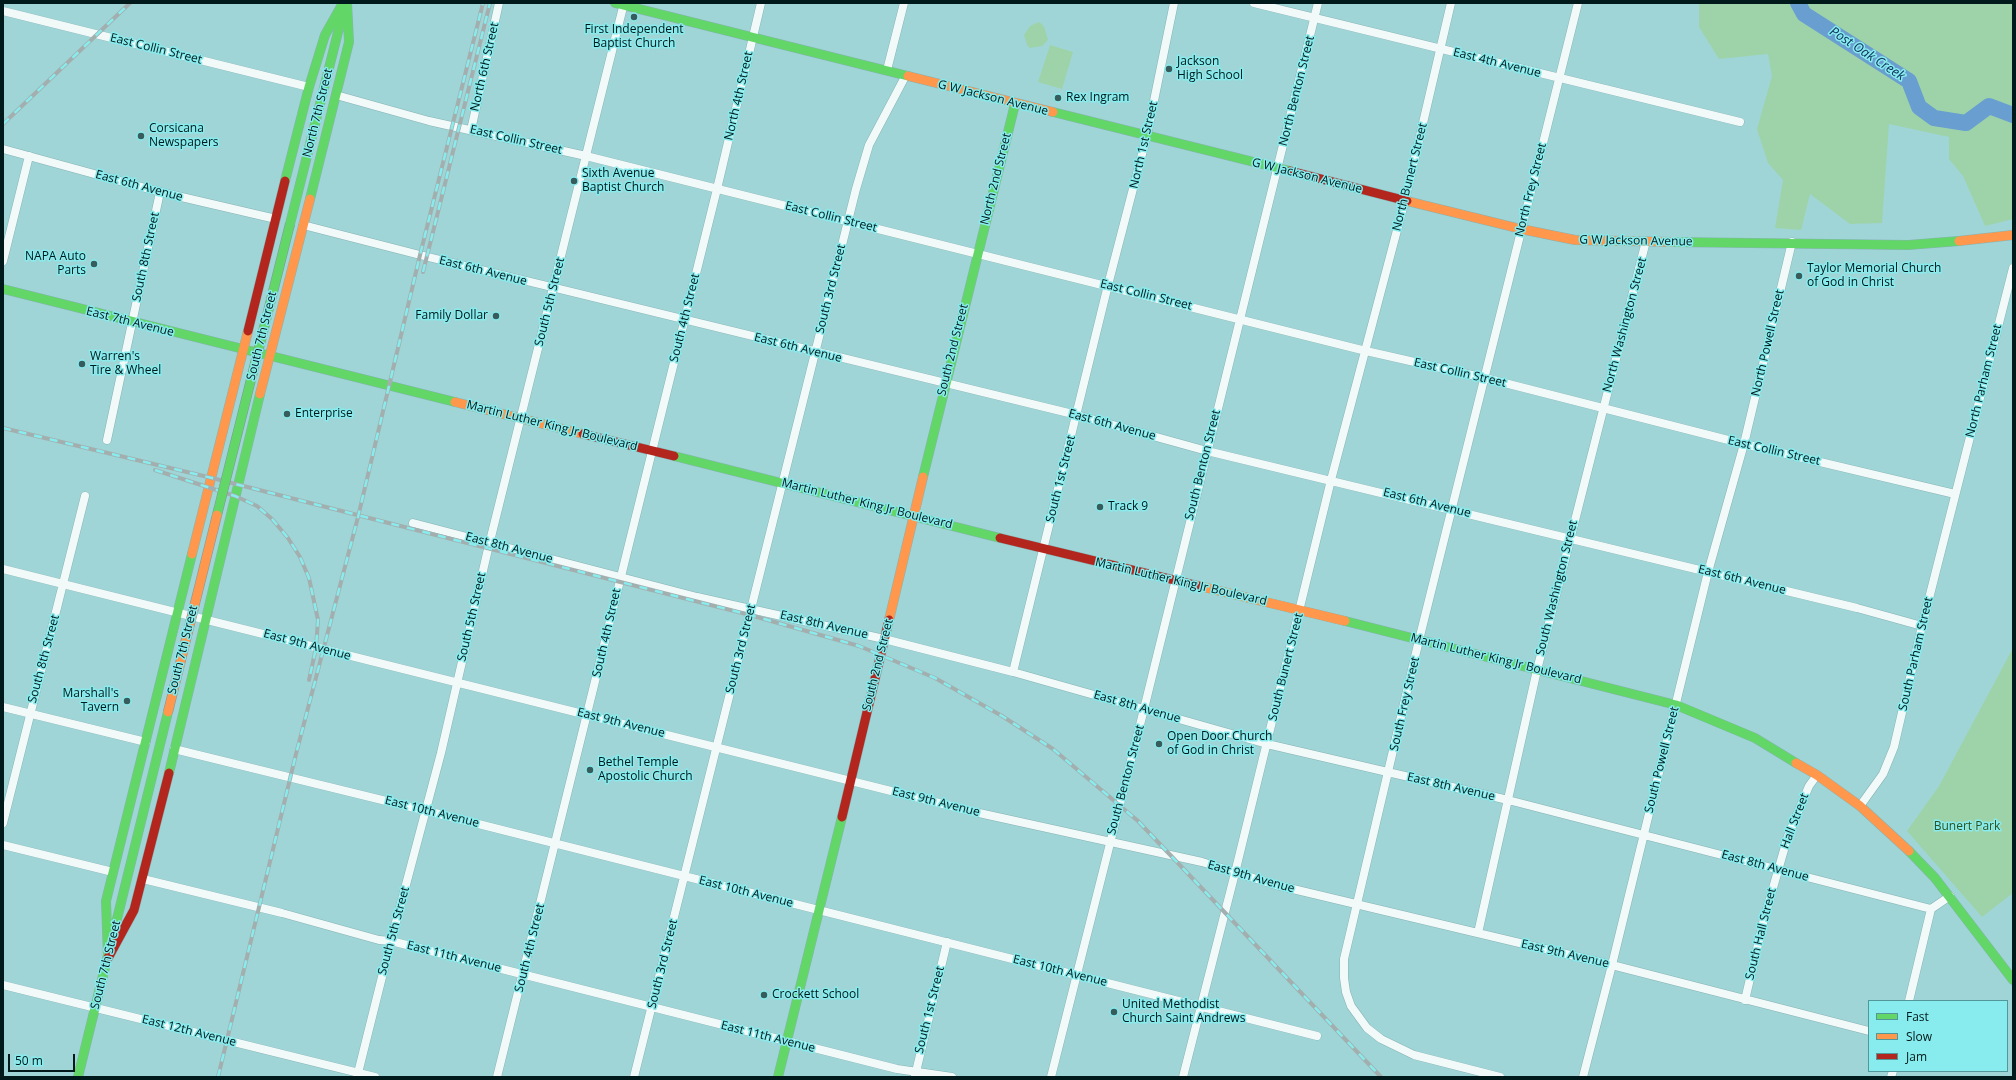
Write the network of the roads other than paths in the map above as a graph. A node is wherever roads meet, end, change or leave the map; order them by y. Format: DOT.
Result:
graph roads {
  1 [pos="345,3"];
  2 [pos="499,3"];
  3 [pos="761,3"];
  4 [pos="904,3"];
  5 [pos="1174,3"];
  6 [pos="1254,3"];
  7 [pos="1318,3"];
  8 [pos="1451,3"];
  9 [pos="1578,3"];
  10 [pos="621,4"];
  11 [pos="3,11"];
  12 [pos="1314,18"];
  13 [pos="752,37"];
  14 [pos="1440,49"];
  15 [pos="887,70"];
  16 [pos="906,75"];
  17 [pos="1559,78"];
  18 [pos="309,87"];
  19 [pos="336,95"];
  20 [pos="1015,104"];
  21 [pos="1740,122"];
  22 [pos="470,130"];
  23 [pos="1147,135"];
  24 [pos="3,149"];
  25 [pos="29,156"];
  26 [pos="586,156"];
  27 [pos="1278,169"];
  28 [pos="717,189"];
  29 [pos="160,192"];
  30 [pos="1404,200"];
  31 [pos="276,219"];
  32 [pos="848,222"];
  33 [pos="290,224"];
  34 [pos="302,225"];
  35 [pos="1521,229"];
  36 [pos="2013,235"];
  37 [pos="1646,241"];
  38 [pos="1792,242"];
  39 [pos="977,253"];
  40 [pos="3,262"];
  41 [pos="2013,268"];
  42 [pos="1108,286"];
  43 [pos="554,288"];
  44 [pos="3,289"];
  45 [pos="1240,319"];
  46 [pos="684,320"];
  47 [pos="132,322"];
  48 [pos="244,350"];
  49 [pos="1366,351"];
  50 [pos="816,352"];
  51 [pos="256,353"];
  52 [pos="269,356"];
  53 [pos="1485,378"];
  54 [pos="945,384"];
  55 [pos="1603,408"];
  56 [pos="1077,415"];
  57 [pos="521,418"];
  58 [pos="107,440"];
  59 [pos="1744,444"];
  60 [pos="652,450"];
  61 [pos="1207,450"];
  62 [pos="1332,480"];
  63 [pos="782,483"];
  64 [pos="1955,494"];
  65 [pos="85,496"];
  66 [pos="1453,509"];
  67 [pos="914,516"];
  68 [pos="413,523"];
  69 [pos="1569,538"];
  70 [pos="490,543"];
  71 [pos="1044,549"];
  72 [pos="3,569"];
  73 [pos="1708,572"];
  74 [pos="620,576"];
  75 [pos="1175,581"];
  76 [pos="64,584"];
  77 [pos="751,609"];
  78 [pos="1300,610"];
  79 [pos="178,612"];
  80 [pos="206,619"];
  81 [pos="1922,626"];
  82 [pos="884,639"];
  83 [pos="1420,640"];
  84 [pos="1537,670"];
  85 [pos="1013,672"];
  86 [pos="457,682"];
  87 [pos="1676,705"];
  88 [pos="3,707"];
  89 [pos="1144,709"];
  90 [pos="30,714"];
  91 [pos="587,715"];
  92 [pos="146,742"];
  93 [pos="1267,744"];
  94 [pos="716,748"];
  95 [pos="174,749"];
  96 [pos="1389,773"];
  97 [pos="1817,775"];
  98 [pos="850,780"];
  99 [pos="1508,800"];
  100 [pos="1860,806"];
  101 [pos="427,811"];
  102 [pos="3,823"];
  103 [pos="1644,834"];
  104 [pos="1110,843"];
  105 [pos="556,844"];
  106 [pos="3,845"];
  107 [pos="1778,869"];
  108 [pos="113,872"];
  109 [pos="1235,873"];
  110 [pos="684,876"];
  111 [pos="143,879"];
  112 [pos="1950,896"];
  113 [pos="1356,905"];
  114 [pos="1931,909"];
  115 [pos="820,910"];
  116 [pos="1478,933"];
  117 [pos="391,941"];
  118 [pos="947,942"];
  119 [pos="108,958"];
  120 [pos="1612,965"];
  121 [pos="524,974"];
  122 [pos="1078,975"];
  123 [pos="2013,980"];
  124 [pos="3,985"];
  125 [pos="1745,1000"];
  126 [pos="1909,1000"];
  127 [pos="1202,1006"];
  128 [pos="652,1007"];
  129 [pos="96,1008"];
  130 [pos="1868,1031"];
  131 [pos="1317,1036"];
  132 [pos="787,1042"];
  133 [pos="915,1074"];
  134 [pos="358,1075"];
  135 [pos="78,1077"];
  136 [pos="375,1077"];
  137 [pos="497,1077"];
  138 [pos="634,1077"];
  139 [pos="778,1077"];
  140 [pos="952,1077"];
  141 [pos="1051,1077"];
  142 [pos="1183,1077"];
  143 [pos="1500,1077"];
  144 [pos="1583,1077"];
  1 -- 18 [label="main road"];
  1 -- 19 [label="main road"];
  1 -- 33 [label="main road, North 7th Street"];
  2 -- 22 [label="street, North 6th Street"];
  3 -- 13 [label="street, North 4th Street"];
  4 -- 15 [label="street"];
  5 -- 23 [label="street, North 1st Street"];
  6 -- 12 [label="street, East 4th Avenue"];
  7 -- 12 [label="street, North Benton Street"];
  8 -- 14 [label="street, North Bunert Street"];
  9 -- 17 [label="street, North Frey Street"];
  10 -- 13 [label="main road, G W Jackson Avenue"];
  10 -- 26 [label="street, South 5th Street"];
  11 -- 18 [label="street, East Collin Street"];
  12 -- 14 [label="street, East 4th Avenue"];
  12 -- 27 [label="street, North Benton Street"];
  13 -- 15 [label="main road, G W Jackson Avenue"];
  13 -- 28 [label="street, North 4th Street"];
  14 -- 17 [label="street, East 4th Avenue"];
  14 -- 30 [label="street, North Bunert Street"];
  15 -- 16 [label="main road, G W Jackson Avenue"];
  16 -- 20 [label="main road, G W Jackson Avenue"];
  16 -- 32 [label="street, South 3rd Street"];
  17 -- 21 [label="street, East 4th Avenue"];
  17 -- 35 [label="street, North Frey Street"];
  18 -- 31 [label="main road"];
  19 -- 22 [label="street, East Collin Street"];
  19 -- 34 [label="main road"];
  20 -- 23 [label="main road, G W Jackson Avenue"];
  20 -- 39 [label="main road, North 2nd Street"];
  22 -- 26 [label="street, East Collin Street"];
  23 -- 27 [label="main road, G W Jackson Avenue"];
  23 -- 42 [label="street, North 1st Street"];
  24 -- 25 [label="street, East 6th Avenue"];
  25 -- 29 [label="street, East 6th Avenue"];
  25 -- 40 [label="street"];
  26 -- 28 [label="street, East Collin Street"];
  26 -- 43 [label="street, South 5th Street"];
  27 -- 30 [label="main road, G W Jackson Avenue"];
  27 -- 45 [label="street, North Benton Street"];
  28 -- 32 [label="street, East Collin Street"];
  28 -- 46 [label="street, South 4th Street"];
  29 -- 31 [label="street, East 6th Avenue"];
  29 -- 47 [label="street, South 8th Street"];
  30 -- 35 [label="main road, G W Jackson Avenue"];
  30 -- 49 [label="street, North Bunert Street"];
  31 -- 48 [label="main road"];
  32 -- 39 [label="street, East Collin Street"];
  32 -- 50 [label="street, South 3rd Street"];
  33 -- 119 [label="main road, South 7th Street, bridge"];
  34 -- 43 [label="street, East 6th Avenue"];
  34 -- 52 [label="main road"];
  35 -- 37 [label="main road, G W Jackson Avenue"];
  35 -- 53 [label="street, North Frey Street"];
  36 -- 38 [label="main road, G W Jackson Avenue"];
  37 -- 38 [label="main road, G W Jackson Avenue"];
  37 -- 55 [label="street, North Washington Street"];
  38 -- 59 [label="street, North Powell Street"];
  39 -- 42 [label="street, East Collin Street"];
  39 -- 54 [label="main road, South 2nd Street"];
  41 -- 64 [label="street, North Parham Street"];
  42 -- 45 [label="street, East Collin Street"];
  42 -- 56 [label="street, South 1st Street"];
  43 -- 46 [label="street, East 6th Avenue"];
  43 -- 57 [label="street, South 5th Street"];
  44 -- 47 [label="main road, East 7th Avenue"];
  45 -- 49 [label="street, East Collin Street"];
  45 -- 61 [label="street, South Benton Street"];
  46 -- 50 [label="street, East 6th Avenue"];
  46 -- 60 [label="street, South 4th Street"];
  47 -- 48 [label="main road, East 7th Avenue"];
  47 -- 58 [label="street, South 8th Street"];
  48 -- 51 [label="main road, East 7th Avenue"];
  48 -- 79 [label="main road"];
  49 -- 53 [label="street, East Collin Street"];
  49 -- 62 [label="street, South Bunert Street"];
  50 -- 54 [label="street, East 6th Avenue"];
  50 -- 63 [label="street, South 3rd Street"];
  51 -- 52 [label="main road, Martin Luther King Jr Boulevard"];
  52 -- 57 [label="main road, Martin Luther King Jr Boulevard"];
  52 -- 80 [label="main road"];
  53 -- 55 [label="street, East Collin Street"];
  53 -- 66 [label="street, South Frey Street"];
  54 -- 56 [label="street, East 6th Avenue"];
  54 -- 67 [label="main road, South 2nd Street"];
  55 -- 59 [label="street, East Collin Street"];
  55 -- 69 [label="street, South Washington Street"];
  56 -- 61 [label="street, East 6th Avenue"];
  56 -- 71 [label="street, South 1st Street"];
  57 -- 60 [label="main road, Martin Luther King Jr Boulevard"];
  57 -- 70 [label="street, South 5th Street"];
  59 -- 64 [label="street, East Collin Street"];
  59 -- 73 [label="street, South Powell Street"];
  60 -- 63 [label="main road, Martin Luther King Jr Boulevard"];
  60 -- 74 [label="street, South 4th Street"];
  61 -- 62 [label="street, East 6th Avenue"];
  61 -- 75 [label="street, South Benton Street"];
  62 -- 66 [label="street, East 6th Avenue"];
  62 -- 78 [label="street, South Bunert Street"];
  63 -- 67 [label="main road, Martin Luther King Jr Boulevard"];
  63 -- 77 [label="street, South 3rd Street"];
  64 -- 81 [label="street, South Parham Street"];
  65 -- 76 [label="street, South 8th Street"];
  66 -- 69 [label="street, East 6th Avenue"];
  66 -- 83 [label="street, South Frey Street"];
  67 -- 71 [label="main road, Martin Luther King Jr Boulevard"];
  67 -- 82 [label="main road, South 2nd Street"];
  68 -- 70 [label="street, East 8th Avenue"];
  69 -- 73 [label="street, East 6th Avenue"];
  69 -- 84 [label="street, South Washington Street"];
  70 -- 74 [label="street, East 8th Avenue"];
  70 -- 86 [label="street, South 5th Street"];
  71 -- 75 [label="main road, Martin Luther King Jr Boulevard"];
  71 -- 85 [label="street, South 1st Street"];
  72 -- 76 [label="street, East 9th Avenue"];
  73 -- 81 [label="street, East 6th Avenue"];
  73 -- 87 [label="street, South Powell Street"];
  74 -- 77 [label="street, East 8th Avenue"];
  74 -- 91 [label="street, South 4th Street"];
  75 -- 78 [label="main road, Martin Luther King Jr Boulevard"];
  75 -- 89 [label="street, South Benton Street"];
  76 -- 79 [label="street, East 9th Avenue"];
  76 -- 90 [label="street, South 8th Street"];
  77 -- 82 [label="street, East 8th Avenue"];
  77 -- 94 [label="street, South 3rd Street"];
  78 -- 83 [label="main road, Martin Luther King Jr Boulevard"];
  78 -- 93 [label="street, South Bunert Street"];
  79 -- 80 [label="street, East 9th Avenue"];
  79 -- 92 [label="main road"];
  80 -- 86 [label="street, East 9th Avenue"];
  80 -- 95 [label="main road"];
  81 -- 100 [label="street, South Parham Street"];
  82 -- 85 [label="street, East 8th Avenue"];
  82 -- 98 [label="main road, South 2nd Street"];
  83 -- 84 [label="main road, Martin Luther King Jr Boulevard"];
  83 -- 96 [label="street, South Frey Street"];
  84 -- 87 [label="main road, Martin Luther King Jr Boulevard"];
  84 -- 99 [label="street, South Washington Street"];
  85 -- 89 [label="street, East 8th Avenue"];
  86 -- 91 [label="street, East 9th Avenue"];
  86 -- 101 [label="street, South 5th Street"];
  87 -- 97 [label="main road, Martin Luther King Jr Boulevard"];
  87 -- 103 [label="street, South Powell Street"];
  88 -- 90 [label="street"];
  89 -- 93 [label="street, East 8th Avenue"];
  89 -- 104 [label="street, South Benton Street"];
  90 -- 92 [label="street"];
  90 -- 102 [label="street, South 8th Street"];
  91 -- 94 [label="street, East 9th Avenue"];
  91 -- 105 [label="street, South 4th Street"];
  92 -- 108 [label="main road"];
  93 -- 96 [label="street, East 8th Avenue"];
  93 -- 109 [label="street, South Bunert Street"];
  94 -- 98 [label="street, East 9th Avenue"];
  94 -- 110 [label="street, South 3rd Street"];
  95 -- 101 [label="street, East 10th Avenue"];
  95 -- 111 [label="main road"];
  96 -- 99 [label="street, East 8th Avenue"];
  96 -- 113 [label="street, South Frey Street"];
  97 -- 100 [label="main road, Martin Luther King Jr Boulevard"];
  97 -- 107 [label="street, Hall Street"];
  98 -- 104 [label="street, East 9th Avenue"];
  98 -- 115 [label="main road, South 2nd Street"];
  99 -- 103 [label="street, East 8th Avenue"];
  99 -- 116 [label="street, South Washington Street"];
  100 -- 112 [label="main road, Martin Luther King Jr Boulevard"];
  101 -- 105 [label="street, East 10th Avenue"];
  101 -- 117 [label="street, South 5th Street"];
  103 -- 107 [label="street, East 8th Avenue"];
  103 -- 120 [label="street, South Powell Street"];
  104 -- 109 [label="street, East 9th Avenue"];
  104 -- 122 [label="street, South Benton Street"];
  105 -- 110 [label="street, East 10th Avenue"];
  105 -- 121 [label="street, South 4th Street"];
  106 -- 108 [label="street"];
  107 -- 114 [label="street, East 8th Avenue"];
  107 -- 125 [label="street, South Hall Street"];
  108 -- 119 [label="main road"];
  109 -- 113 [label="street, East 9th Avenue"];
  109 -- 127 [label="street, South Bunert Street"];
  110 -- 115 [label="street, East 10th Avenue"];
  110 -- 128 [label="street, South 3rd Street"];
  111 -- 117 [label="street, East 11th Avenue"];
  111 -- 119 [label="main road"];
  112 -- 114 [label="street"];
  112 -- 123 [label="main road, Martin Luther King Jr Boulevard"];
  113 -- 116 [label="street, East 9th Avenue"];
  113 -- 143 [label="street, South Frey Street"];
  114 -- 126 [label="street"];
  115 -- 118 [label="street, East 10th Avenue"];
  115 -- 132 [label="main road, South 2nd Street"];
  116 -- 120 [label="street, East 9th Avenue"];
  117 -- 121 [label="street, East 11th Avenue"];
  117 -- 134 [label="street, South 5th Street"];
  118 -- 122 [label="street, East 10th Avenue"];
  118 -- 133 [label="street, South 1st Street"];
  119 -- 129 [label="main road, South 7th Street"];
  120 -- 125 [label="street, East 9th Avenue"];
  120 -- 144 [label="street, South Powell Street"];
  121 -- 128 [label="street, East 11th Avenue"];
  121 -- 137 [label="street, South 4th Street"];
  122 -- 127 [label="street, East 10th Avenue"];
  122 -- 141 [label="street, South Benton Street"];
  124 -- 129 [label="street, East 12th Avenue"];
  125 -- 130 [label="street, East 9th Avenue"];
  127 -- 131 [label="street, East 10th Avenue"];
  127 -- 142 [label="street, South Bunert Street"];
  128 -- 132 [label="street, East 11th Avenue"];
  128 -- 138 [label="street, South 3rd Street"];
  129 -- 134 [label="street, East 12th Avenue"];
  129 -- 135 [label="main road, South 7th Street"];
  132 -- 133 [label="street, East 11th Avenue"];
  132 -- 139 [label="main road, South 2nd Street"];
  133 -- 140 [label="street, East 11th Avenue"];
  134 -- 136 [label="street, East 12th Avenue"];
}
